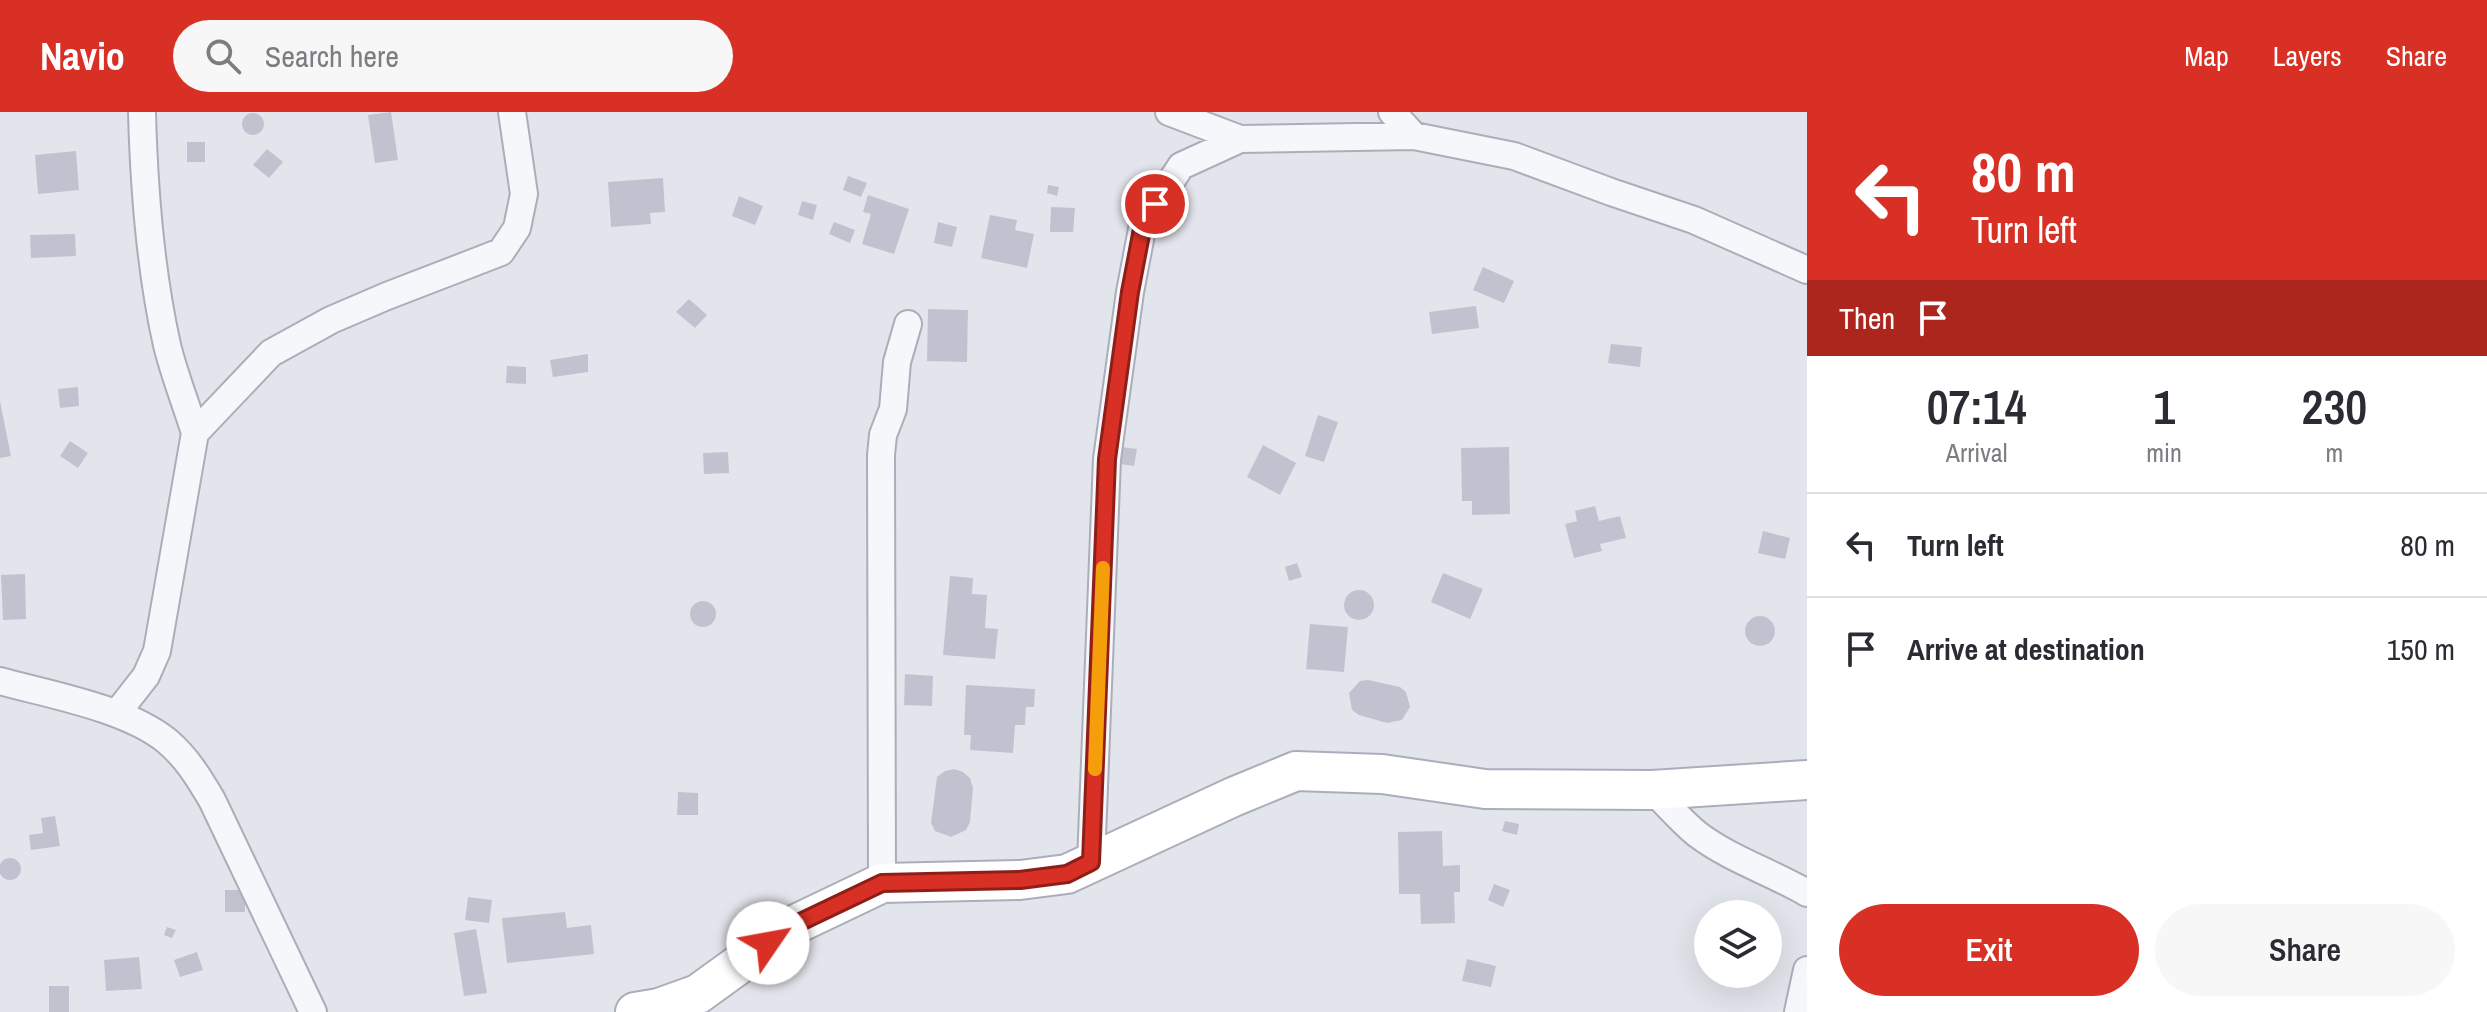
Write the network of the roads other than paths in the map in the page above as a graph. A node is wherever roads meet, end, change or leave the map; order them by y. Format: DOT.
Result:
graph roads {
  1 [pos="142,112"];
  2 [pos="512,112"];
  3 [pos="1169,112"];
  4 [pos="1392,112"];
  5 [pos="1414,136"];
  6 [pos="1240,139"];
  7 [pos="1807,270"];
  8 [pos="908,324"];
  9 [pos="195,433"];
  10 [pos="0,681"];
  11 [pos="117,713"];
  12 [pos="1807,780"];
  13 [pos="1652,790"];
  14 [pos="1091,862"];
  15 [pos="882,883"];
  16 [pos="1807,893"];
  17 [pos="1806,977"];
  18 [pos="313,1012"];
  19 [pos="635,1012"];
  20 [pos="1798,1012"];
  1 -- 9 [label="street"];
  2 -- 9 [label="street"];
  3 -- 6 [label="street"];
  4 -- 5 [label="street"];
  5 -- 6 [label="street"];
  5 -- 7 [label="street"];
  6 -- 14 [label="street"];
  8 -- 15 [label="street"];
  9 -- 11 [label="street"];
  10 -- 11 [label="street"];
  11 -- 18 [label="street"];
  12 -- 13 [label="street"];
  13 -- 14 [label="street"];
  13 -- 16 [label="street"];
  14 -- 15 [label="street"];
  15 -- 19 [label="street"];
  17 -- 20 [label="street"];
}
